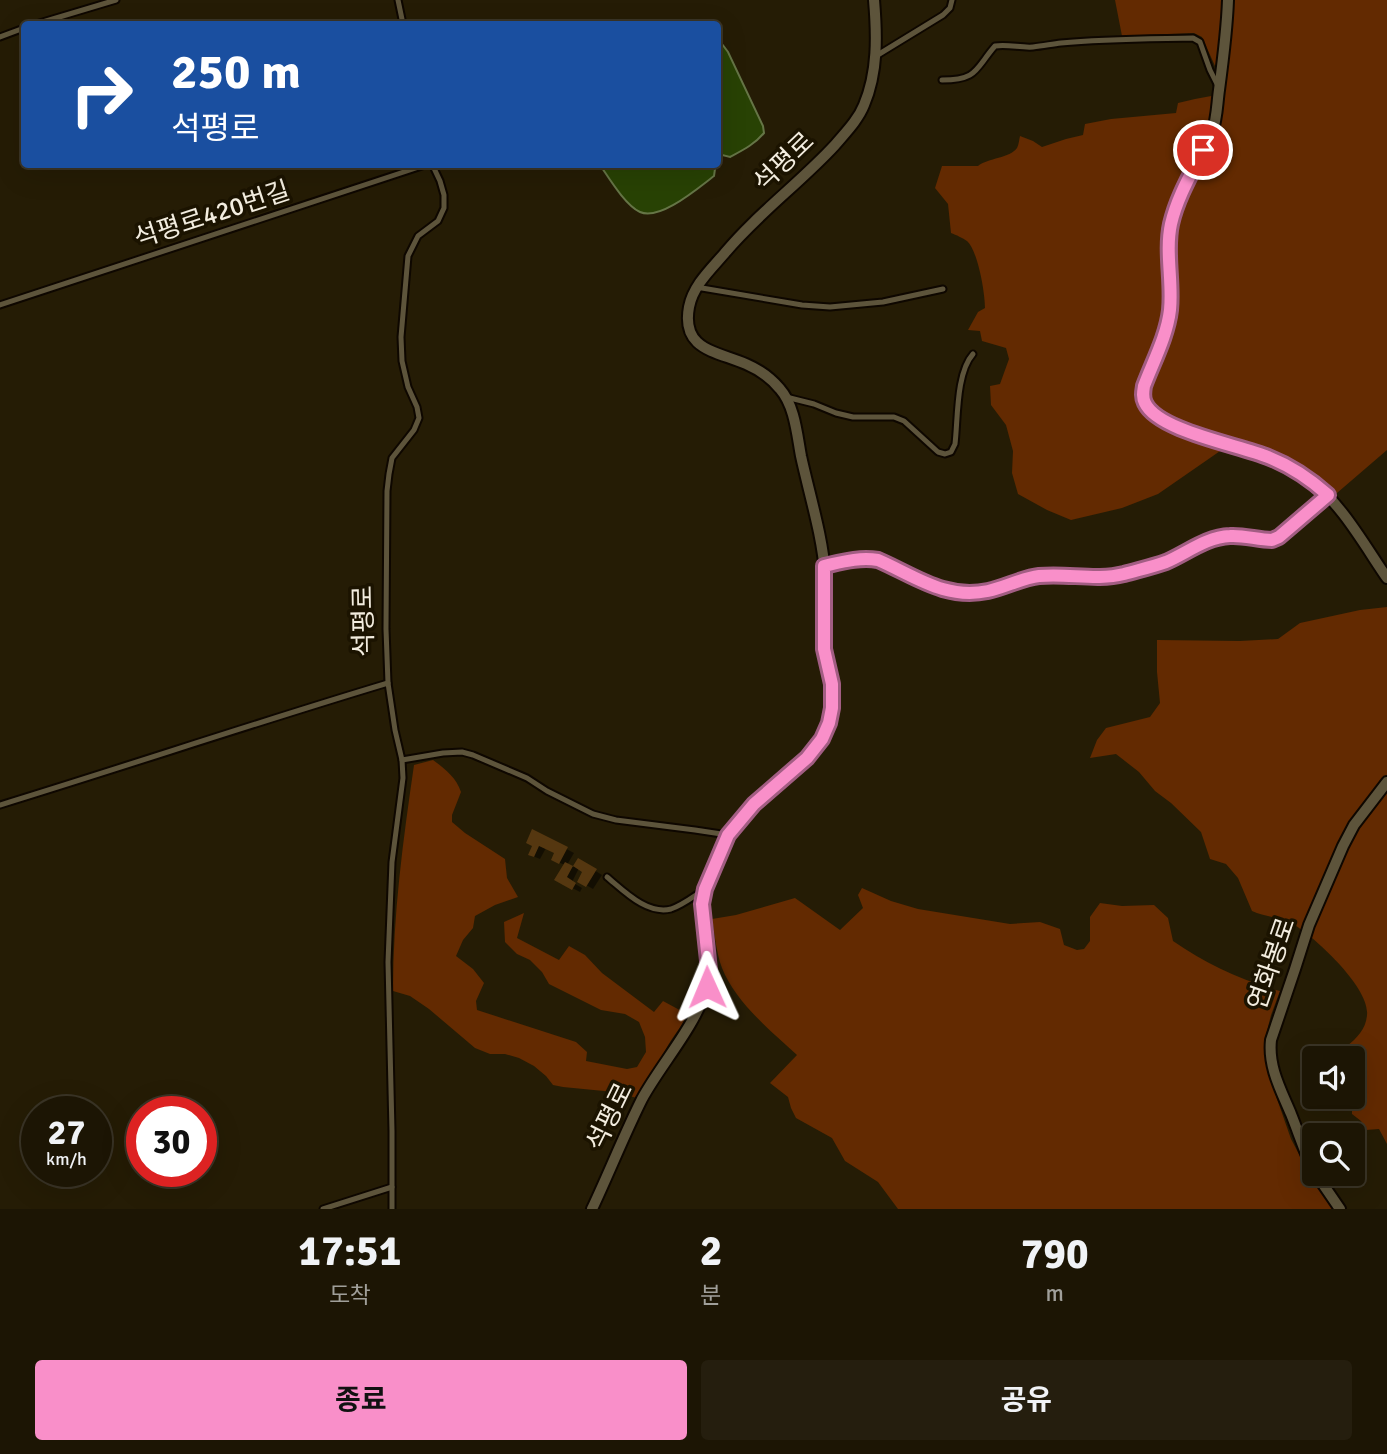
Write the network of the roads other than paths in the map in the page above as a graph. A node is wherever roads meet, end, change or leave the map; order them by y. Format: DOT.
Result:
graph roads {
  1 [pos="116,0"];
  2 [pos="398,0"];
  3 [pos="874,0"];
  4 [pos="952,0"];
  5 [pos="1228,0"];
  6 [pos="46,21"];
  7 [pos="402,21"];
  8 [pos="21,29"];
  9 [pos="0,37"];
  10 [pos="876,56"];
  11 [pos="942,80"];
  12 [pos="1219,89"];
  13 [pos="418,168"];
  14 [pos="432,168"];
  15 [pos="696,287"];
  16 [pos="943,289"];
  17 [pos="0,304"];
  18 [pos="973,354"];
  19 [pos="786,397"];
  20 [pos="1328,495"];
  21 [pos="824,566"];
  22 [pos="1387,578"];
  23 [pos="388,683"];
  24 [pos="402,760"];
  25 [pos="1387,782"];
  26 [pos="0,805"];
  27 [pos="728,835"];
  28 [pos="607,877"];
  29 [pos="705,889"];
  30 [pos="1302,1146"];
  31 [pos="1324,1186"];
  32 [pos="392,1187"];
  33 [pos="323,1209"];
  34 [pos="392,1209"];
  35 [pos="592,1209"];
  36 [pos="1340,1209"];
  1 -- 6 [label="lane"];
  2 -- 7 [label="lane"];
  3 -- 10 [label="street, 석평로"];
  4 -- 10 [label="lane"];
  5 -- 12 [label="street"];
  8 -- 9 [label="lane"];
  10 -- 15 [label="street, 석평로"];
  11 -- 12 [label="lane"];
  12 -- 20 [label="street"];
  13 -- 17 [label="lane, 석평로420번길"];
  14 -- 23 [label="lane, 석평로"];
  15 -- 16 [label="lane"];
  15 -- 19 [label="street, 석평로"];
  18 -- 19 [label="lane"];
  19 -- 21 [label="street, 석평로"];
  20 -- 21 [label="lane"];
  20 -- 22 [label="street"];
  21 -- 27 [label="street, 석평로"];
  23 -- 24 [label="lane, 석평로"];
  23 -- 26 [label="lane"];
  24 -- 27 [label="lane"];
  24 -- 32 [label="lane, 석평로"];
  25 -- 30 [label="street, 연화봉로"];
  27 -- 29 [label="street, 석평로"];
  28 -- 29 [label="lane"];
  29 -- 35 [label="street, 석평로"];
  31 -- 36 [label="street, 연화봉로"];
  32 -- 33 [label="lane"];
  32 -- 34 [label="lane, 석평로"];
}
